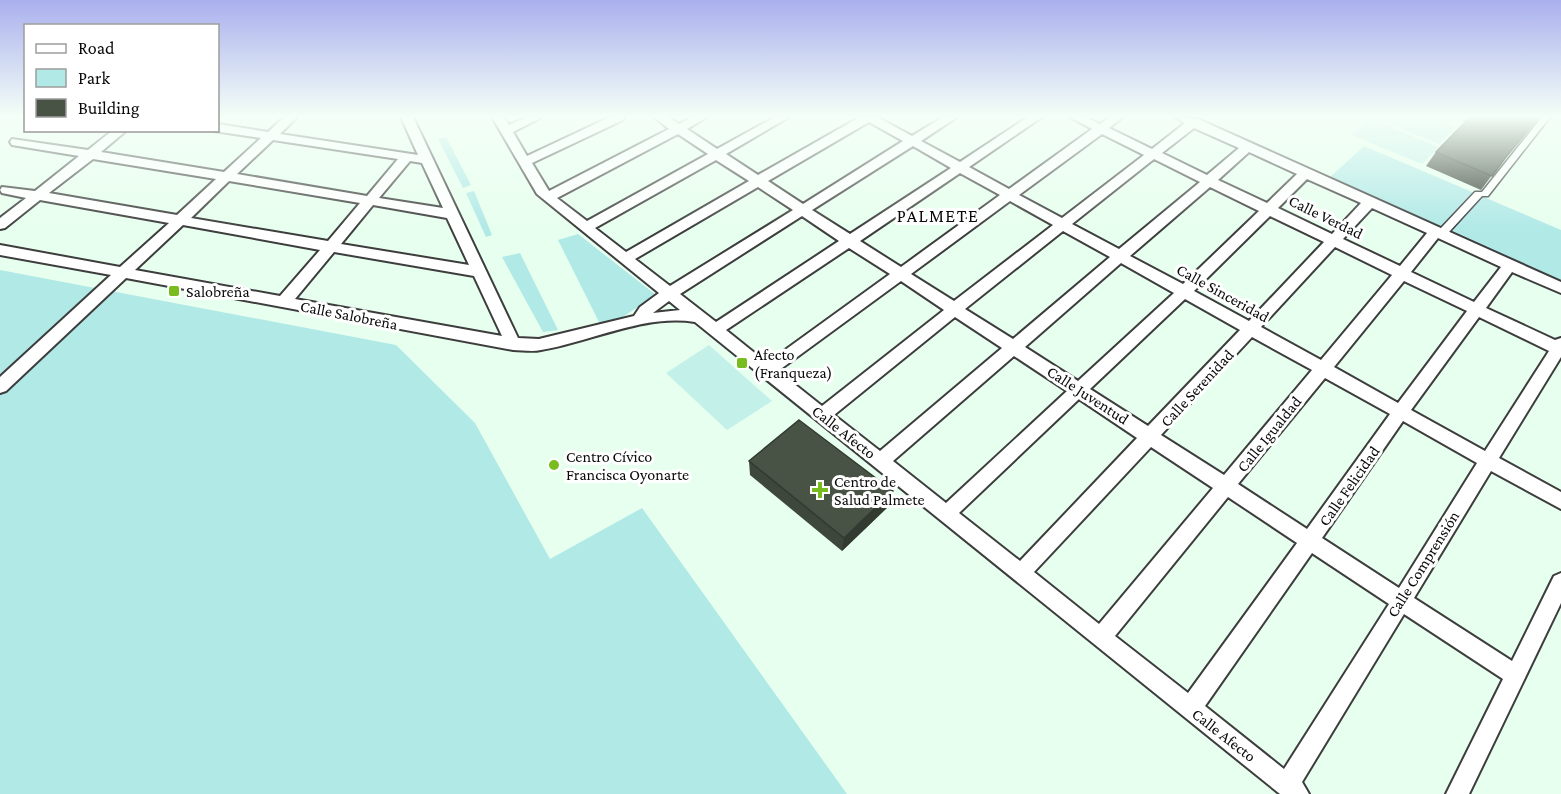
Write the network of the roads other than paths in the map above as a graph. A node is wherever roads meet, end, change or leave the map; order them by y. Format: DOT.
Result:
graph roads {
  1 [pos="92,154"];
  2 [pos="251,154"];
  3 [pos="387,154"];
  4 [pos="424,154"];
  5 [pos="520,154"];
  6 [pos="542,154"];
  7 [pos="630,154"];
  8 [pos="714,154"];
  9 [pos="718,154"];
  10 [pos="804,154"];
  11 [pos="892,154"];
  12 [pos="936,154"];
  13 [pos="980,154"];
  14 [pos="1066,154"];
  15 [pos="1153,154"];
  16 [pos="1240,154"];
  17 [pos="1264,154"];
  18 [pos="1515,154"];
  19 [pos="407,157"];
  20 [pos="427,160"];
  21 [pos="525,162"];
  22 [pos="960,167"];
  23 [pos="1306,173"];
  24 [pos="226,177"];
  25 [pos="758,181"];
  26 [pos="1209,181"];
  27 [pos="7,190"];
  28 [pos="38,195"];
  29 [pos="1011,195"];
  30 [pos="548,197"];
  31 [pos="370,200"];
  32 [pos="1370,202"];
  33 [pos="1269,209"];
  34 [pos="804,210"];
  35 [pos="451,214"];
  36 [pos="181,220"];
  37 [pos="0,225"];
  38 [pos="1065,225"];
  39 [pos="586,226"];
  40 [pos="1441,231"];
  41 [pos="850,240"];
  42 [pos="1335,241"];
  43 [pos="329,246"];
  44 [pos="0,250"];
  45 [pos="1121,257"];
  46 [pos="626,258"];
  47 [pos="1510,265"];
  48 [pos="480,271"];
  49 [pos="123,273"];
  50 [pos="1401,273"];
  51 [pos="903,274"];
  52 [pos="1561,288"];
  53 [pos="1184,292"];
  54 [pos="668,294"];
  55 [pos="283,303"];
  56 [pos="954,308"];
  57 [pos="1476,309"];
  58 [pos="697,317"];
  59 [pos="639,320"];
  60 [pos="1252,329"];
  61 [pos="715,330"];
  62 [pos="513,344"];
  63 [pos="1013,347"];
  64 [pos="1560,348"];
  65 [pos="1323,369"];
  66 [pos="766,372"];
  67 [pos="0,387"];
  68 [pos="1077,389"];
  69 [pos="1401,411"];
  70 [pos="823,415"];
  71 [pos="1152,436"];
  72 [pos="1488,460"];
  73 [pos="881,461"];
  74 [pos="1227,485"];
  75 [pos="1561,501"];
  76 [pos="947,513"];
  77 [pos="1310,541"];
  78 [pos="1021,573"];
  79 [pos="1561,582"];
  80 [pos="1400,600"];
  81 [pos="1101,637"];
  82 [pos="1515,675"];
  83 [pos="1190,709"];
  84 [pos="1293,790"];
  85 [pos="1457,794"];
  1 -- 24 [label="street"];
  1 -- 28 [label="street"];
  2 -- 24 [label="street"];
  3 -- 19 [label="street"];
  4 -- 20 [label="street"];
  5 -- 21 [label="street, Calle Afecto"];
  6 -- 21 [label="street"];
  7 -- 30 [label="street"];
  8 -- 39 [label="street"];
  9 -- 25 [label="street, Calle Juventud"];
  10 -- 25 [label="street"];
  11 -- 34 [label="street"];
  12 -- 22 [label="street, Calle Sinceridad"];
  13 -- 22 [label="street"];
  14 -- 29 [label="street"];
  15 -- 26 [label="street, Calle Verdad"];
  15 -- 38 [label="street"];
  16 -- 26 [label="street"];
  17 -- 23 [label="street"];
  18 -- 40 [label="street"];
  19 -- 20 [label="street"];
  19 -- 31 [label="street"];
  20 -- 35 [label="street"];
  21 -- 30 [label="street, Calle Afecto"];
  22 -- 29 [label="street, Calle Sinceridad"];
  22 -- 41 [label="street"];
  23 -- 32 [label="street"];
  23 -- 33 [label="street"];
  24 -- 31 [label="street"];
  24 -- 36 [label="street"];
  25 -- 34 [label="street, Calle Juventud"];
  25 -- 46 [label="street"];
  26 -- 33 [label="street, Calle Verdad"];
  26 -- 45 [label="street"];
  27 -- 28 [label="street"];
  28 -- 36 [label="street"];
  28 -- 37 [label="street"];
  29 -- 38 [label="street, Calle Sinceridad"];
  29 -- 51 [label="street"];
  30 -- 39 [label="street, Calle Afecto"];
  31 -- 35 [label="street"];
  31 -- 43 [label="street"];
  32 -- 40 [label="street"];
  32 -- 42 [label="street, Calle Serenidad"];
  33 -- 42 [label="street, Calle Verdad"];
  33 -- 53 [label="street"];
  34 -- 41 [label="street, Calle Juventud"];
  34 -- 54 [label="street"];
  35 -- 48 [label="street"];
  36 -- 43 [label="street"];
  36 -- 49 [label="street"];
  38 -- 45 [label="street, Calle Sinceridad"];
  38 -- 56 [label="street"];
  39 -- 46 [label="street, Calle Afecto"];
  40 -- 47 [label="street"];
  40 -- 50 [label="street, Calle Igualdad"];
  41 -- 51 [label="street, Calle Juventud"];
  41 -- 61 [label="street"];
  42 -- 50 [label="street, Calle Verdad"];
  42 -- 60 [label="street, Calle Serenidad"];
  43 -- 48 [label="street"];
  43 -- 55 [label="street"];
  44 -- 49 [label="street, Calle Salobreña"];
  45 -- 53 [label="street, Calle Sinceridad"];
  45 -- 63 [label="street"];
  46 -- 54 [label="street, Calle Afecto"];
  47 -- 52 [label="street"];
  47 -- 57 [label="street, Calle Felicidad"];
  48 -- 62 [label="street"];
  49 -- 55 [label="street, Calle Salobreña"];
  49 -- 67 [label="street"];
  50 -- 57 [label="street, Calle Verdad"];
  50 -- 65 [label="street, Calle Igualdad"];
  51 -- 56 [label="street, Calle Juventud"];
  51 -- 66 [label="street"];
  53 -- 60 [label="street, Calle Sinceridad"];
  53 -- 68 [label="street"];
  54 -- 58 [label="street, Calle Afecto"];
  54 -- 59 [label="street"];
  55 -- 62 [label="street, Calle Salobreña"];
  56 -- 63 [label="street, Calle Juventud"];
  56 -- 70 [label="street"];
  57 -- 64 [label="street, Calle Verdad"];
  57 -- 69 [label="street, Calle Felicidad"];
  58 -- 59 [label="street, Calle Salobreña"];
  58 -- 61 [label="street, Calle Afecto"];
  59 -- 62 [label="street, Calle Salobreña"];
  60 -- 65 [label="street, Calle Sinceridad"];
  60 -- 71 [label="street, Calle Serenidad"];
  61 -- 66 [label="street, Calle Afecto"];
  63 -- 68 [label="street, Calle Juventud"];
  63 -- 73 [label="street"];
  64 -- 72 [label="street, Calle Comprensión"];
  65 -- 69 [label="street, Calle Sinceridad"];
  65 -- 74 [label="street, Calle Igualdad"];
  66 -- 70 [label="street, Calle Afecto"];
  68 -- 71 [label="street, Calle Juventud"];
  68 -- 76 [label="street"];
  69 -- 72 [label="street, Calle Sinceridad"];
  69 -- 77 [label="street, Calle Felicidad"];
  70 -- 73 [label="street, Calle Afecto"];
  71 -- 74 [label="street, Calle Juventud"];
  71 -- 78 [label="street, Calle Serenidad"];
  72 -- 75 [label="street, Calle Sinceridad"];
  72 -- 80 [label="street, Calle Comprensión"];
  73 -- 76 [label="street, Calle Afecto"];
  74 -- 77 [label="street, Calle Juventud"];
  74 -- 81 [label="street, Calle Igualdad"];
  76 -- 78 [label="street, Calle Afecto"];
  77 -- 80 [label="street, Calle Juventud"];
  77 -- 83 [label="street, Calle Felicidad"];
  78 -- 81 [label="street, Calle Afecto"];
  79 -- 82 [label="street"];
  80 -- 82 [label="street, Calle Juventud"];
  80 -- 84 [label="street, Calle Comprensión"];
  81 -- 83 [label="street, Calle Afecto"];
  82 -- 85 [label="street"];
  83 -- 84 [label="street, Calle Afecto"];
}
